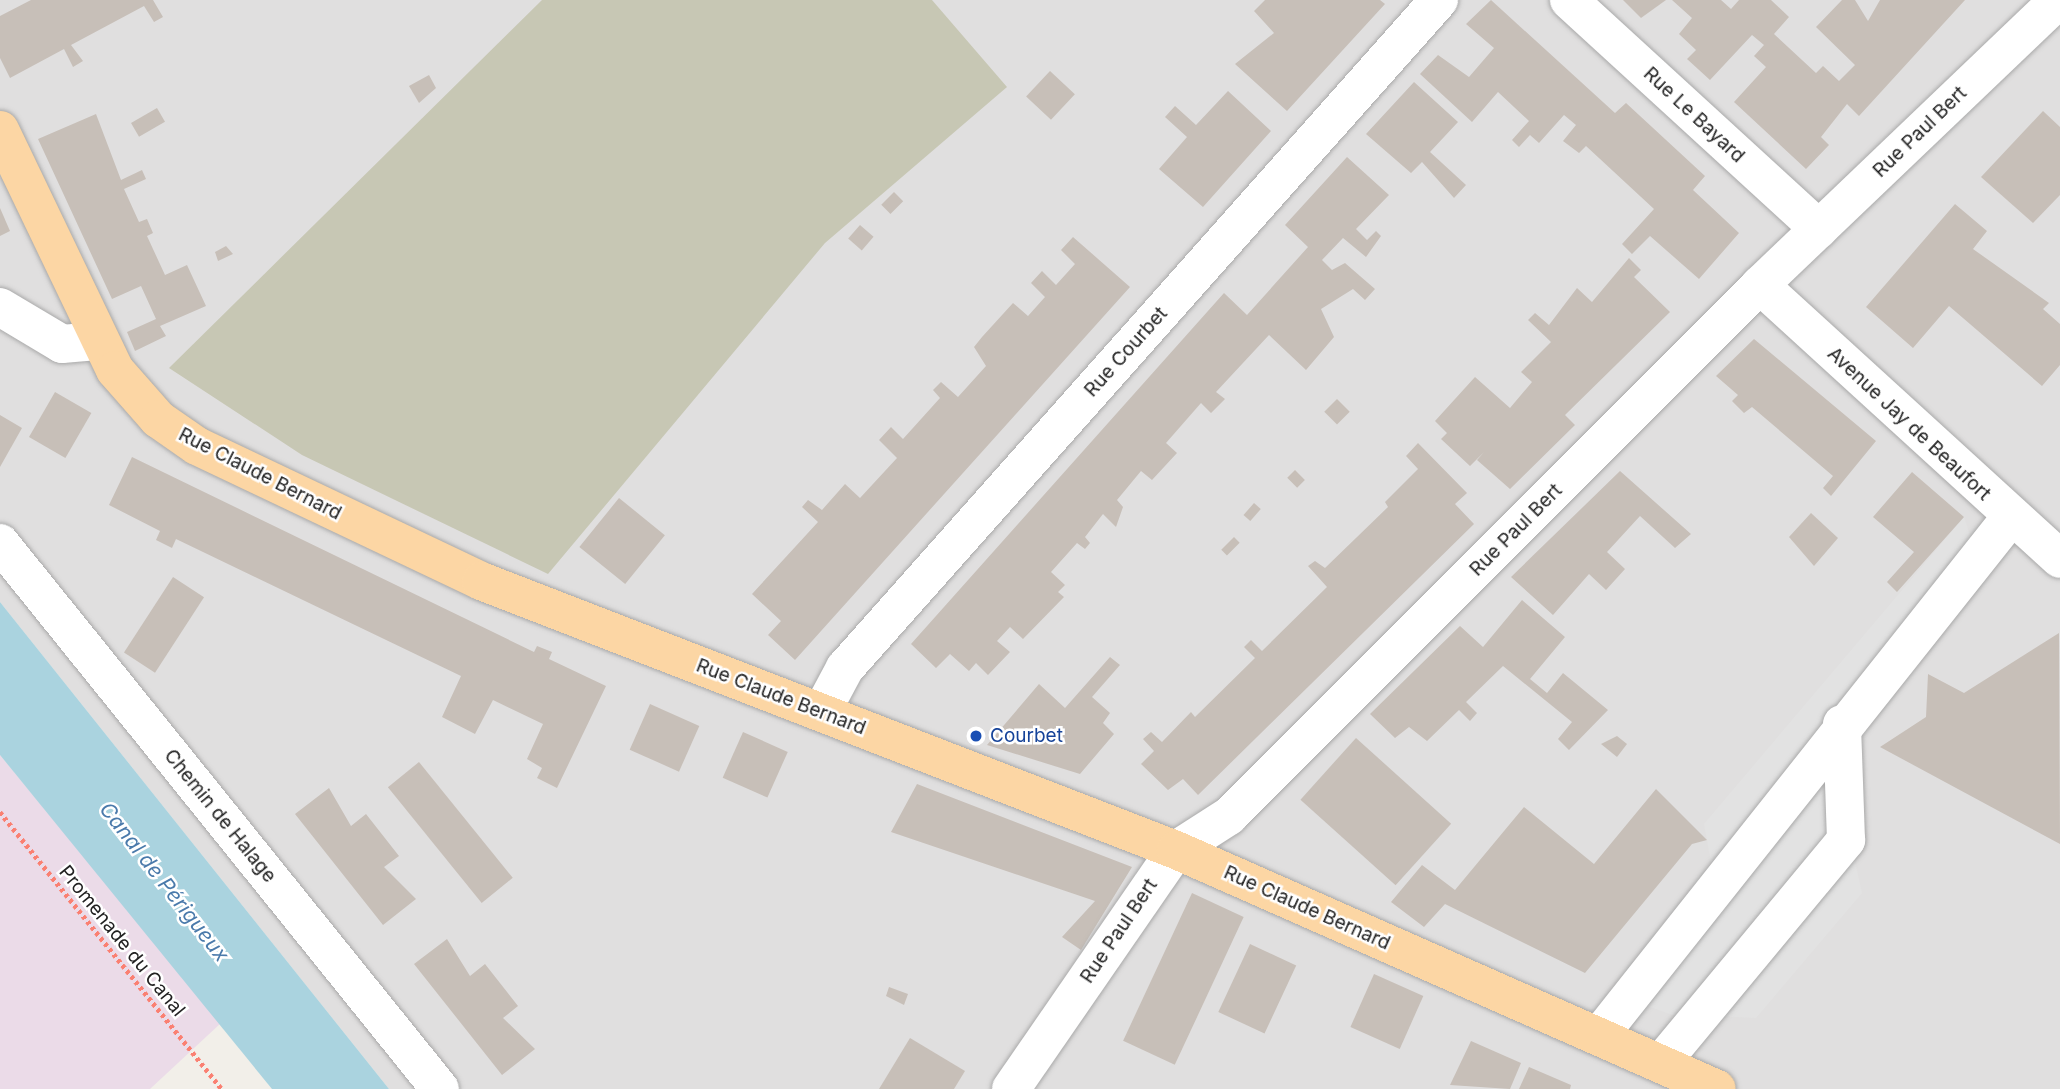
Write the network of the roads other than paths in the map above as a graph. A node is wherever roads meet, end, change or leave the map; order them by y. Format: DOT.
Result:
graph roads {
  1 [pos="1439,0"];
  2 [pos="1569,0"];
  3 [pos="2058,0"];
  4 [pos="0,130"];
  5 [pos="1819,229"];
  6 [pos="1760,285"];
  7 [pos="0,307"];
  8 [pos="97,341"];
  9 [pos="2010,518"];
  10 [pos="0,543"];
  11 [pos="2060,559"];
  12 [pos="822,711"];
  13 [pos="1842,724"];
  14 [pos="1176,850"];
  15 [pos="1598,1036"];
  16 [pos="1661,1063"];
  17 [pos="440,1089"];
  18 [pos="1011,1089"];
  19 [pos="1717,1089"];
  1 -- 12 [label="street, Rue Courbet"];
  2 -- 5 [label="street, Rue Le Bayard"];
  3 -- 5 [label="street, Rue Paul Bert"];
  4 -- 8 [label="main road, Rue Claude Bernard"];
  5 -- 6 [label="street, Rue Paul Bert"];
  6 -- 9 [label="street, Avenue Jay de Beaufort"];
  6 -- 14 [label="street, Rue Paul Bert"];
  7 -- 8 [label="street"];
  8 -- 12 [label="main road, Rue Claude Bernard"];
  9 -- 11 [label="street, Avenue Jay de Beaufort"];
  9 -- 13 [label="street"];
  10 -- 17 [label="street, Chemin de Halage"];
  12 -- 14 [label="main road, Rue Claude Bernard"];
  13 -- 15 [label="street"];
  13 -- 16 [label="street"];
  14 -- 15 [label="main road, Rue Claude Bernard"];
  14 -- 18 [label="street, Rue Paul Bert"];
  15 -- 16 [label="main road, Rue Claude Bernard"];
  16 -- 19 [label="main road, Rue Claude Bernard"];
}
